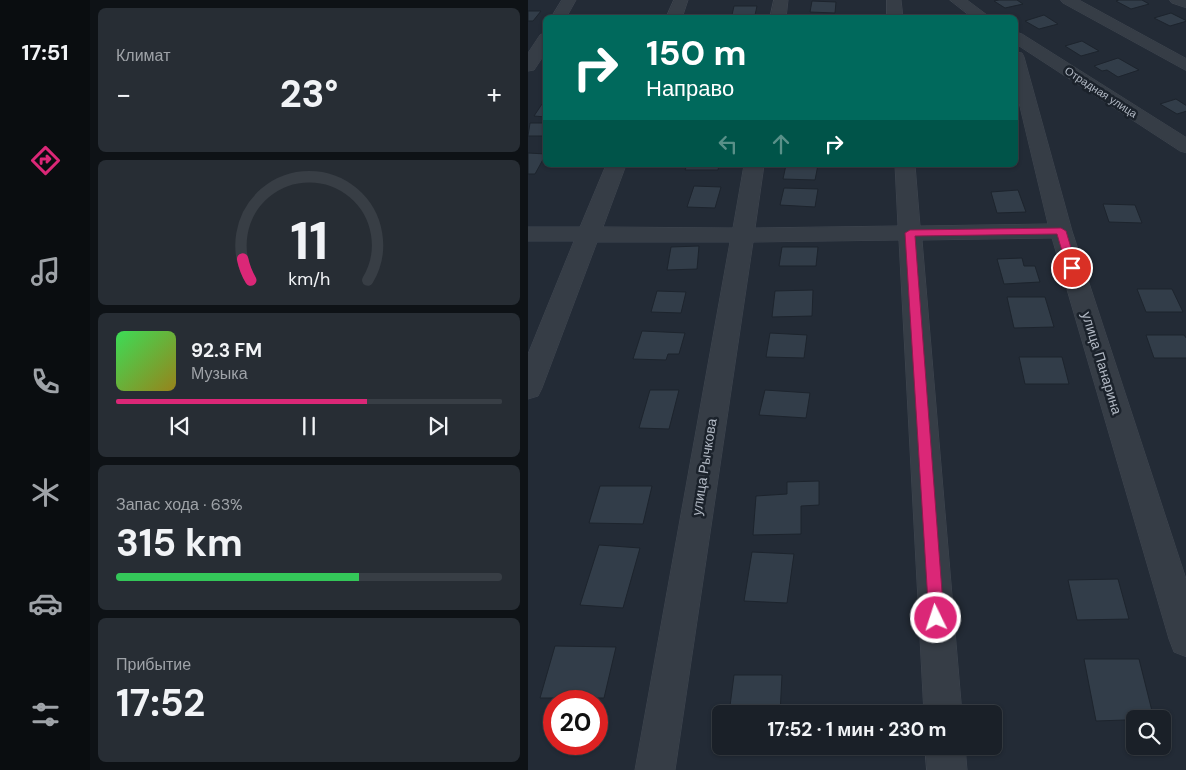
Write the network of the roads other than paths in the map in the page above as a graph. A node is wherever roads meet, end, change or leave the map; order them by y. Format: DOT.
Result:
graph roads {
  1 [pos="569,0"];
  2 [pos="681,0"];
  3 [pos="781,0"];
  4 [pos="894,0"];
  5 [pos="957,0"];
  6 [pos="1068,0"];
  7 [pos="1177,0"];
  8 [pos="1186,4"];
  9 [pos="560,15"];
  10 [pos="675,15"];
  11 [pos="778,15"];
  12 [pos="895,15"];
  13 [pos="980,15"];
  14 [pos="1018,38"];
  15 [pos="543,43"];
  16 [pos="1018,65"];
  17 [pos="528,66"];
  18 [pos="1186,66"];
  19 [pos="1186,147"];
  20 [pos="615,167"];
  21 [pos="754,167"];
  22 [pos="905,167"];
  23 [pos="1061,231"];
  24 [pos="910,233"];
  25 [pos="528,234"];
  26 [pos="589,234"];
  27 [pos="742,235"];
  28 [pos="528,388"];
  29 [pos="1186,639"];
  30 [pos="942,705"];
  31 [pos="946,755"];
  32 [pos="655,770"];
  33 [pos="947,770"];
  1 -- 9 [label="street"];
  2 -- 10 [label="street"];
  3 -- 11 [label="street"];
  4 -- 12 [label="street"];
  5 -- 13 [label="street"];
  6 -- 18 [label="street"];
  7 -- 8 [label="street"];
  14 -- 19 [label="street, Отрадная улица"];
  15 -- 17 [label="street"];
  16 -- 23 [label="street, улица Панарина"];
  20 -- 26 [label="street"];
  21 -- 27 [label="street, улица Рычкова"];
  22 -- 24 [label="street"];
  23 -- 24 [label="street"];
  23 -- 29 [label="street, улица Панарина"];
  24 -- 27 [label="street"];
  24 -- 30 [label="street"];
  25 -- 26 [label="street"];
  26 -- 27 [label="street"];
  26 -- 28 [label="street"];
  27 -- 32 [label="street, улица Рычкова"];
  31 -- 33 [label="street"];
}
